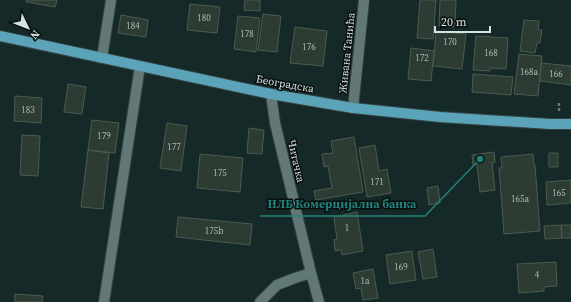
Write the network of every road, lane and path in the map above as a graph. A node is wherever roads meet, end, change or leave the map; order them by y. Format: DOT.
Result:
graph roads {
  1 [pos="111,0"];
  2 [pos="364,0"];
  3 [pos="0,36"];
  4 [pos="102,58"];
  5 [pos="140,66"];
  6 [pos="271,94"];
  7 [pos="353,108"];
  8 [pos="571,124"];
  9 [pos="311,273"];
  10 [pos="104,302"];
  11 [pos="260,302"];
  12 [pos="319,302"];
  1 -- 4 [label="street"];
  2 -- 7 [label="street, Живана Танића"];
  3 -- 4 [label="main road, Београдска"];
  4 -- 5 [label="main road, Београдска"];
  5 -- 6 [label="main road, Београдска"];
  5 -- 10 [label="street"];
  6 -- 7 [label="main road, Београдска"];
  6 -- 9 [label="street, Читачка"];
  7 -- 8 [label="main road, Београдска"];
  9 -- 11 [label="street"];
  9 -- 12 [label="street, Читачка"];
}
